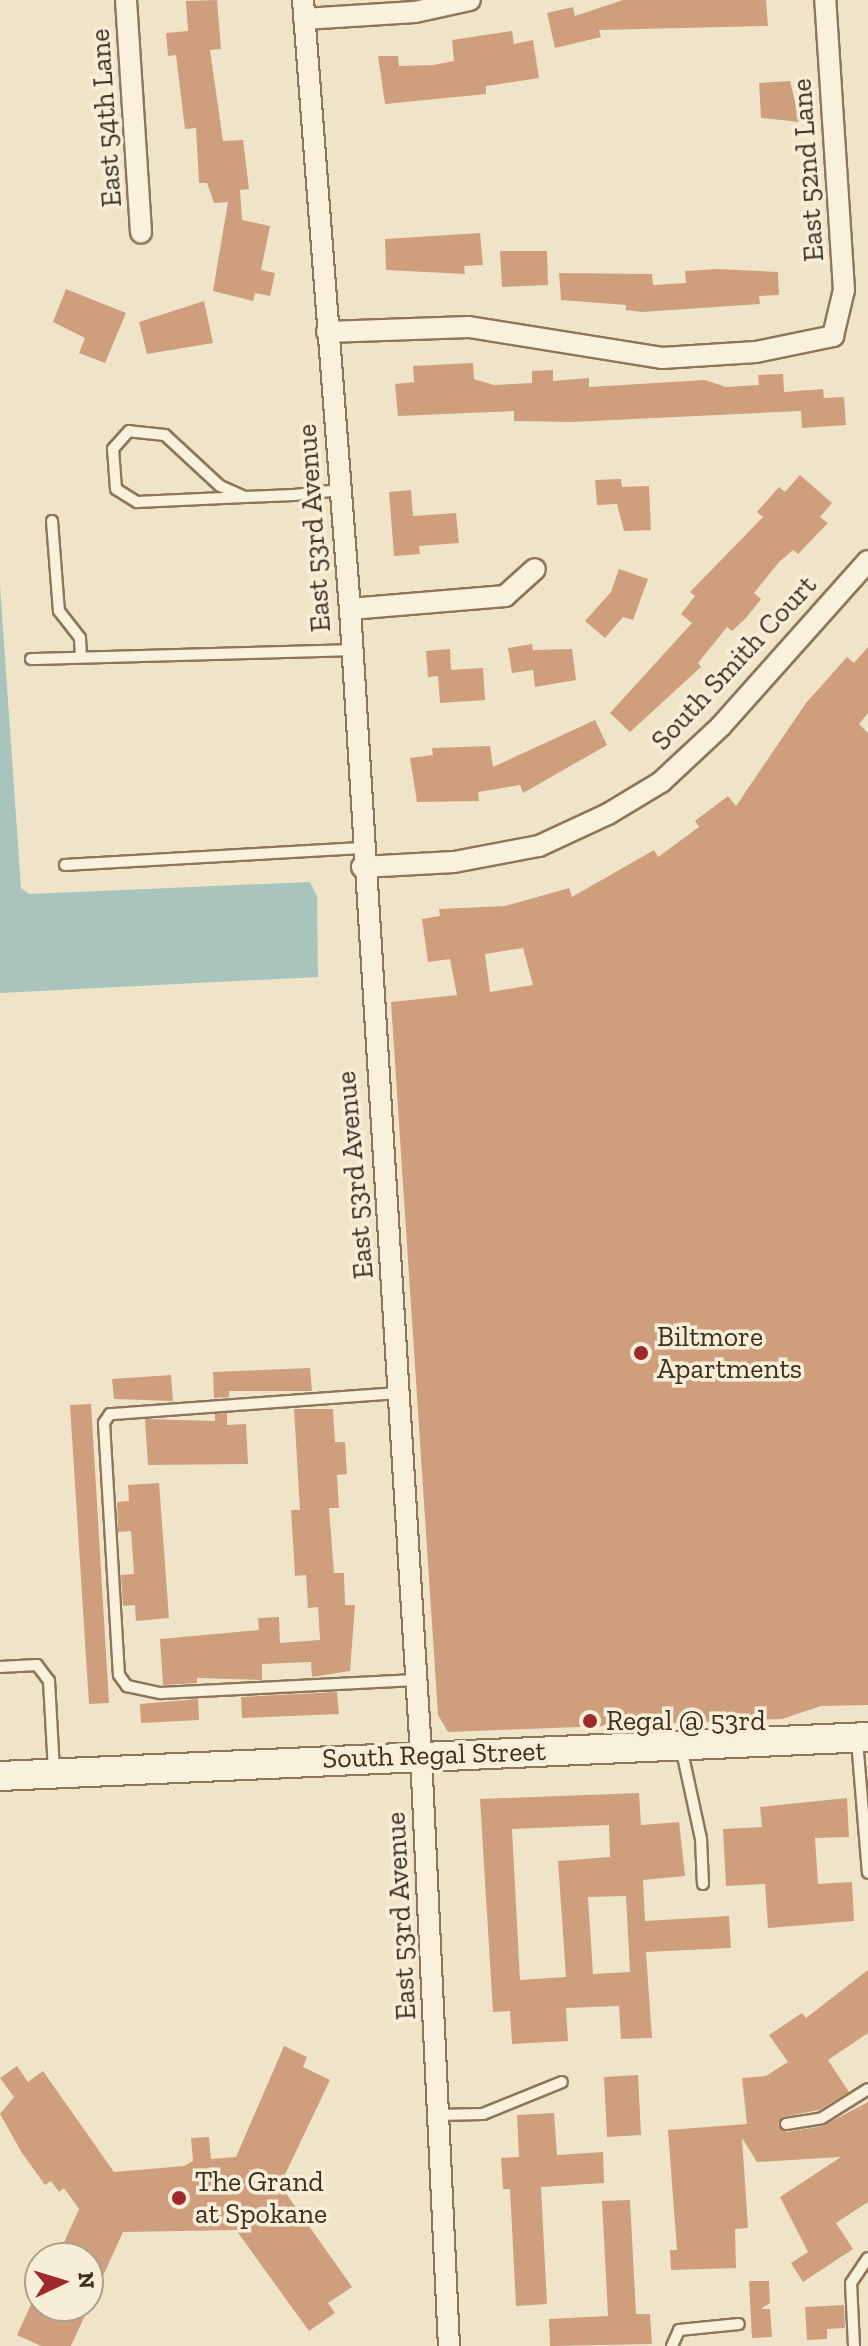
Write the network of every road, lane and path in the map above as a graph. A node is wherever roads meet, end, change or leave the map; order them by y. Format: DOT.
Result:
graph roads {
  1 [pos="126,0"];
  2 [pos="470,0"];
  3 [pos="825,0"];
  4 [pos="304,10"];
  5 [pos="141,233"];
  6 [pos="327,332"];
  7 [pos="340,490"];
  8 [pos="245,497"];
  9 [pos="52,521"];
  10 [pos="868,561"];
  11 [pos="535,569"];
  12 [pos="350,609"];
  13 [pos="351,650"];
  14 [pos="81,657"];
  15 [pos="31,659"];
  16 [pos="361,858"];
  17 [pos="65,865"];
  18 [pos="398,1393"];
  19 [pos="0,1667"];
  20 [pos="416,1680"];
  21 [pos="862,1738"];
  22 [pos="681,1745"];
  23 [pos="421,1755"];
  24 [pos="54,1773"];
  25 [pos="0,1776"];
  26 [pos="868,1873"];
  27 [pos="703,1884"];
  28 [pos="562,2082"];
  29 [pos="868,2089"];
  30 [pos="438,2115"];
  31 [pos="786,2124"];
  32 [pos="868,2258"];
  33 [pos="739,2324"];
  34 [pos="449,2346"];
  35 [pos="672,2346"];
  36 [pos="854,2346"];
  1 -- 5 [label="street, East 54th Lane"];
  2 -- 4 [label="street"];
  3 -- 6 [label="street, East 52nd Lane"];
  4 -- 6 [label="street, East 53rd Avenue"];
  6 -- 7 [label="street, East 53rd Avenue"];
  7 -- 8 [label="lane"];
  7 -- 12 [label="street, East 53rd Avenue"];
  8 -- 8 [label="lane"];
  9 -- 14 [label="lane"];
  10 -- 16 [label="street, South Smith Court"];
  11 -- 12 [label="street"];
  12 -- 13 [label="street, East 53rd Avenue"];
  13 -- 14 [label="lane"];
  13 -- 16 [label="street, East 53rd Avenue"];
  14 -- 15 [label="lane"];
  16 -- 17 [label="lane"];
  16 -- 18 [label="street, East 53rd Avenue"];
  18 -- 20 [label="street, East 53rd Avenue"];
  18 -- 20 [label="lane"];
  19 -- 24 [label="lane"];
  20 -- 23 [label="street, East 53rd Avenue"];
  21 -- 22 [label="main road, South Regal Street"];
  21 -- 26 [label="lane"];
  22 -- 23 [label="main road, South Regal Street"];
  22 -- 27 [label="lane"];
  23 -- 24 [label="main road, South Regal Street"];
  23 -- 30 [label="street, East 53rd Avenue"];
  24 -- 25 [label="main road, South Regal Street"];
  28 -- 30 [label="lane"];
  29 -- 31 [label="lane"];
  30 -- 34 [label="street, East 53rd Avenue"];
  32 -- 36 [label="lane"];
  33 -- 35 [label="lane"];
}
